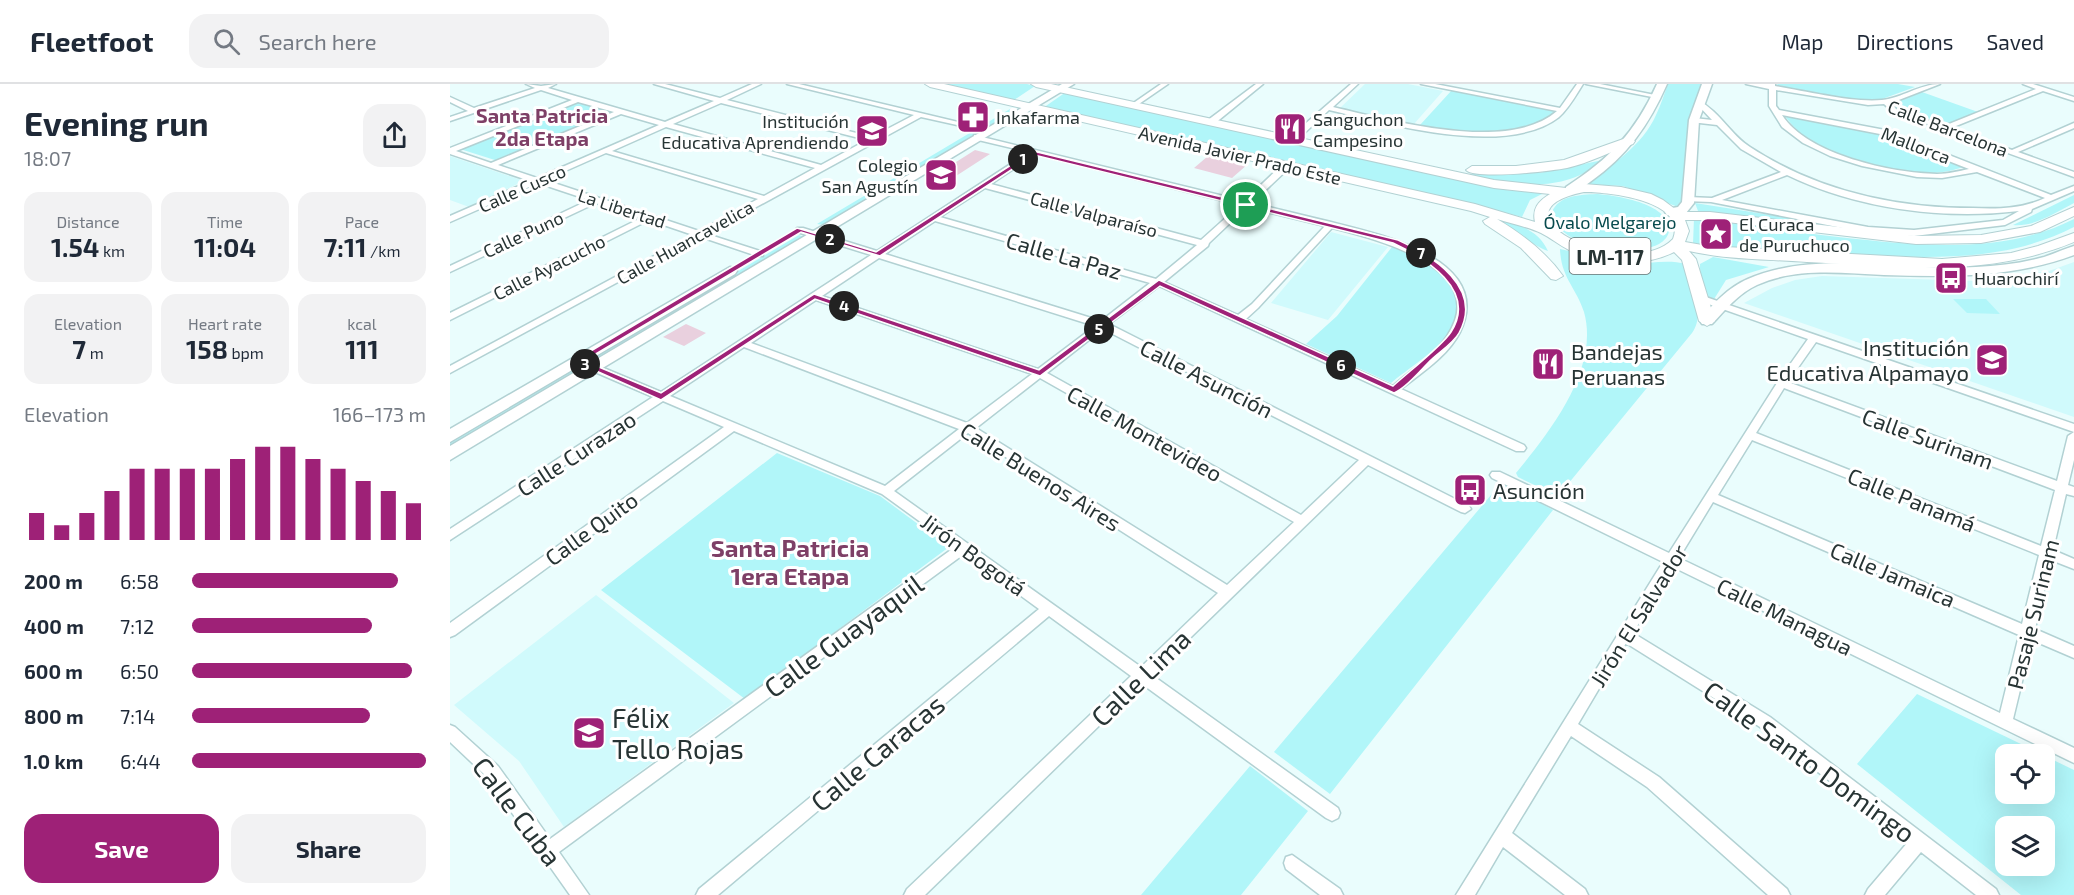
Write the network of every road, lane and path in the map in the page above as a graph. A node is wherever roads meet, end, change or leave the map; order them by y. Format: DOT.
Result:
graph roads {
  1 [pos="529,84"];
  2 [pos="553,84"];
  3 [pos="657,84"];
  4 [pos="758,84"];
  5 [pos="790,84"];
  6 [pos="930,84"];
  7 [pos="1165,84"];
  8 [pos="1260,84"];
  9 [pos="1355,84"];
  10 [pos="1424,84"];
  11 [pos="1580,84"];
  12 [pos="1589,84"];
  13 [pos="1662,84"];
  14 [pos="1707,84"];
  15 [pos="1749,84"];
  16 [pos="1937,84"];
  17 [pos="2026,84"];
  18 [pos="1052,86"];
  19 [pos="1771,86"];
  20 [pos="539,89"];
  21 [pos="2043,90"];
  22 [pos="1657,96"];
  23 [pos="450,99"];
  24 [pos="2074,99"];
  25 [pos="578,100"];
  26 [pos="722,100"];
  27 [pos="1886,102"];
  28 [pos="1699,103"];
  29 [pos="1868,103"];
  30 [pos="1015,104"];
  31 [pos="1134,105"];
  32 [pos="1029,107"];
  33 [pos="1328,108"];
  34 [pos="1562,110"];
  35 [pos="1894,110"];
  36 [pos="474,111"];
  37 [pos="620,112"];
  38 [pos="1776,112"];
  39 [pos="921,114"];
  40 [pos="450,118"];
  41 [pos="1694,120"];
  42 [pos="1210,122"];
  43 [pos="1717,123"];
  44 [pos="665,125"];
  45 [pos="2074,125"];
  46 [pos="1945,128"];
  47 [pos="976,132"];
  48 [pos="874,140"];
  49 [pos="1292,140"];
  50 [pos="1629,141"];
  51 [pos="606,151"];
  52 [pos="450,152"];
  53 [pos="2013,152"];
  54 [pos="1033,153"];
  55 [pos="490,166"];
  56 [pos="1286,166"];
  57 [pos="822,168"];
  58 [pos="1424,169"];
  59 [pos="1978,169"];
  60 [pos="1787,172"];
  61 [pos="2074,175"];
  62 [pos="537,181"];
  63 [pos="984,185"];
  64 [pos="2074,188"];
  65 [pos="1567,190"];
  66 [pos="1688,194"];
  67 [pos="1426,198"];
  68 [pos="2051,198"];
  69 [pos="765,199"];
  70 [pos="596,200"];
  71 [pos="1711,200"];
  72 [pos="1246,205"];
  73 [pos="2036,205"];
  74 [pos="1965,211"];
  75 [pos="2074,211"];
  76 [pos="1673,214"];
  77 [pos="649,217"];
  78 [pos="933,218"];
  79 [pos="450,219"];
  80 [pos="1330,225"];
  81 [pos="1985,226"];
  82 [pos="800,230"];
  83 [pos="1868,230"];
  84 [pos="1549,232"];
  85 [pos="701,234"];
  86 [pos="815,235"];
  87 [pos="1917,240"];
  88 [pos="1205,243"];
  89 [pos="2071,243"];
  90 [pos="1676,245"];
  91 [pos="1725,252"];
  92 [pos="760,254"];
  93 [pos="877,255"];
  94 [pos="2058,258"];
  95 [pos="1816,268"];
  96 [pos="450,269"];
  97 [pos="1159,283"];
  98 [pos="814,296"];
  99 [pos="1700,298"];
  100 [pos="1727,306"];
  101 [pos="450,317"];
  102 [pos="1240,319"];
  103 [pos="1707,321"];
  104 [pos="1103,325"];
  105 [pos="1814,337"];
  106 [pos="743,343"];
  107 [pos="578,361"];
  108 [pos="595,367"];
  109 [pos="450,370"];
  110 [pos="1040,373"];
  111 [pos="1782,384"];
  112 [pos="1394,390"];
  113 [pos="661,397"];
  114 [pos="2074,422"];
  115 [pos="733,426"];
  116 [pos="968,428"];
  117 [pos="2074,428"];
  118 [pos="1750,435"];
  119 [pos="450,436"];
  120 [pos="2074,436"];
  121 [pos="1520,448"];
  122 [pos="450,454"];
  123 [pos="1366,460"];
  124 [pos="1496,475"];
  125 [pos="2068,490"];
  126 [pos="886,491"];
  127 [pos="1712,497"];
  128 [pos="1465,509"];
  129 [pos="1302,521"];
  130 [pos="450,535"];
  131 [pos="964,547"];
  132 [pos="2046,553"];
  133 [pos="1671,561"];
  134 [pos="2074,564"];
  135 [pos="1228,593"];
  136 [pos="1049,608"];
  137 [pos="450,631"];
  138 [pos="2028,632"];
  139 [pos="1624,635"];
  140 [pos="2074,652"];
  141 [pos="1142,675"];
  142 [pos="2006,723"];
  143 [pos="1570,727"];
  144 [pos="450,732"];
  145 [pos="2074,756"];
  146 [pos="1332,813"];
  147 [pos="1502,836"];
  148 [pos="1920,841"];
  149 [pos="548,850"];
  150 [pos="1292,863"];
  151 [pos="580,895"];
  152 [pos="705,895"];
  153 [pos="913,895"];
  154 [pos="1334,895"];
  155 [pos="1465,895"];
  156 [pos="1579,895"];
  157 [pos="1781,895"];
  158 [pos="1874,895"];
  159 [pos="1990,895"];
  1 -- 20 [label="street"];
  2 -- 20 [label="street"];
  3 -- 26 [label="street"];
  4 -- 26 [label="street, Calle Cusco"];
  5 -- 39 [label="street"];
  6 -- 30 [label="main road, Avenida Javier Prado Este"];
  7 -- 31 [label="street"];
  8 -- 42 [label="street"];
  9 -- 33 [label="street"];
  10 -- 34 [label="street"];
  11 -- 34 [label="street"];
  12 -- 22 [label="street"];
  13 -- 22 [label="main road"];
  14 -- 28 [label="main road"];
  15 -- 19 [label="street, Calle Barcelona"];
  16 -- 27 [label="street"];
  17 -- 21 [label="street"];
  18 -- 30 [label="main road"];
  18 -- 31 [label="main road, Avenida Javier Prado Este"];
  18 -- 32 [label="main road"];
  19 -- 29 [label="street, Calle Barcelona"];
  19 -- 38 [label="street"];
  20 -- 25 [label="street"];
  20 -- 36 [label="street"];
  21 -- 24 [label="street"];
  21 -- 46 [label="street"];
  22 -- 50 [label="main road"];
  23 -- 36 [label="street"];
  25 -- 37 [label="street"];
  25 -- 52 [label="street"];
  26 -- 44 [label="street, Calle Cusco"];
  26 -- 48 [label="street"];
  27 -- 29 [label="street, Calle Barcelona"];
  27 -- 35 [label="street, Calle Barcelona"];
  28 -- 41 [label="main road"];
  28 -- 43 [label="street"];
  29 -- 35 [label="street"];
  30 -- 32 [label="main road, Avenida Javier Prado Este"];
  30 -- 47 [label="main road"];
  31 -- 42 [label="main road, Avenida Javier Prado Este"];
  32 -- 47 [label="main road"];
  32 -- 56 [label="main road, Avenida Javier Prado Este"];
  33 -- 34 [label="street"];
  33 -- 49 [label="street"];
  35 -- 46 [label="street, Calle Barcelona"];
  36 -- 40 [label="street"];
  37 -- 44 [label="street"];
  37 -- 55 [label="street"];
  38 -- 59 [label="street, Mallorca"];
  38 -- 59 [label="street"];
  39 -- 47 [label="street"];
  39 -- 48 [label="street, Calle Huancavelica"];
  41 -- 43 [label="street"];
  41 -- 66 [label="main road"];
  42 -- 49 [label="main road, Avenida Javier Prado Este"];
  43 -- 60 [label="street"];
  44 -- 51 [label="street, Calle Cusco"];
  44 -- 57 [label="street"];
  45 -- 53 [label="street"];
  46 -- 53 [label="street, Calle Barcelona"];
  47 -- 54 [label="street"];
  47 -- 82 [label="main road"];
  47 -- 86 [label="main road"];
  48 -- 57 [label="street, Calle Huancavelica"];
  49 -- 58 [label="main road, Avenida Javier Prado Este"];
  50 -- 58 [label="main road"];
  50 -- 65 [label="main road"];
  51 -- 62 [label="street, Calle Cusco"];
  51 -- 69 [label="street"];
  52 -- 55 [label="street, La Libertad"];
  53 -- 61 [label="street, Calle Barcelona"];
  54 -- 63 [label="street, Calle Curazao"];
  54 -- 72 [label="street"];
  55 -- 62 [label="street, La Libertad"];
  56 -- 67 [label="main road, Avenida Javier Prado Este"];
  56 -- 72 [label="street"];
  57 -- 69 [label="street, Calle Huancavelica"];
  58 -- 65 [label="main road, Avenida Javier Prado Este"];
  59 -- 68 [label="street, Mallorca"];
  60 -- 71 [label="street"];
  60 -- 74 [label="street"];
  62 -- 70 [label="street, La Libertad"];
  62 -- 79 [label="street, Calle Cusco"];
  63 -- 78 [label="street, Calle Curazao"];
  63 -- 88 [label="street, Calle Valparaíso"];
  64 -- 68 [label="street"];
  65 -- 76 [label="main road, LM-117"];
  65 -- 84 [label="main road, LM-117"];
  66 -- 71 [label="street"];
  66 -- 76 [label="main road"];
  67 -- 84 [label="main road, Avenida Javier Prado Este"];
  67 -- 84 [label="main road, LM-117"];
  68 -- 73 [label="street"];
  69 -- 85 [label="street, Calle Huancavelica"];
  70 -- 77 [label="street, La Libertad"];
  70 -- 96 [label="street, Calle Puno"];
  71 -- 83 [label="street"];
  72 -- 80 [label="street"];
  72 -- 88 [label="street"];
  73 -- 74 [label="street"];
  73 -- 81 [label="street"];
  74 -- 81 [label="street"];
  75 -- 87 [label="main road"];
  76 -- 87 [label="main road"];
  76 -- 90 [label="main road, LM-117"];
  77 -- 85 [label="street, La Libertad"];
  77 -- 101 [label="street, Calle Ayacucho"];
  78 -- 93 [label="street, Calle Curazao"];
  78 -- 97 [label="street, Calle La Paz"];
  80 -- 102 [label="street"];
  80 -- 112 [label="street"];
  81 -- 83 [label="street"];
  82 -- 86 [label="street, Calle Asunción"];
  82 -- 92 [label="main road"];
  83 -- 87 [label="main road"];
  84 -- 90 [label="main road, LM-117"];
  85 -- 92 [label="street, La Libertad"];
  85 -- 109 [label="street, Calle Huancavelica"];
  86 -- 93 [label="street, Calle Asunción"];
  86 -- 108 [label="main road"];
  88 -- 97 [label="street"];
  89 -- 91 [label="main road"];
  89 -- 94 [label="main road"];
  90 -- 91 [label="main road"];
  90 -- 99 [label="main road, LM-117"];
  91 -- 95 [label="main road"];
  92 -- 107 [label="main road"];
  93 -- 98 [label="street, Calle Curazao"];
  93 -- 104 [label="street, Calle Asunción"];
  94 -- 95 [label="main road"];
  95 -- 100 [label="main road"];
  97 -- 102 [label="street, Calle La Paz"];
  97 -- 104 [label="street"];
  98 -- 106 [label="street, Calle Curazao"];
  98 -- 110 [label="street, Calle Montevideo"];
  99 -- 100 [label="street"];
  99 -- 103 [label="main road, LM-117"];
  100 -- 103 [label="main road"];
  100 -- 105 [label="street"];
  100 -- 114 [label="street"];
  102 -- 112 [label="street, Calle La Paz"];
  104 -- 110 [label="street"];
  104 -- 123 [label="street, Calle Asunción"];
  105 -- 111 [label="street, Jirón El Salvador"];
  105 -- 117 [label="street"];
  106 -- 113 [label="street, Calle Curazao"];
  106 -- 116 [label="street, Calle Buenos Aires"];
  107 -- 108 [label="street, Jirón Bogotá"];
  107 -- 119 [label="main road"];
  108 -- 113 [label="street, Jirón Bogotá"];
  108 -- 122 [label="main road"];
  110 -- 116 [label="street"];
  110 -- 129 [label="street, Calle Montevideo"];
  111 -- 118 [label="street, Jirón El Salvador"];
  111 -- 125 [label="street, Calle Surinam"];
  112 -- 121 [label="street, Calle La Paz"];
  113 -- 115 [label="street, Jirón Bogotá"];
  113 -- 130 [label="street, Calle Curazao"];
  115 -- 126 [label="street, Jirón Bogotá"];
  115 -- 137 [label="street, Calle Quito"];
  116 -- 126 [label="street"];
  116 -- 135 [label="street, Calle Buenos Aires"];
  118 -- 127 [label="street, Jirón El Salvador"];
  118 -- 132 [label="street, Calle Panamá"];
  120 -- 125 [label="street, Pasaje Surinam"];
  123 -- 128 [label="street, Calle Asunción"];
  123 -- 129 [label="street, Calle Lima"];
  124 -- 133 [label="street, Calle Managua"];
  125 -- 132 [label="street, Pasaje Surinam"];
  126 -- 131 [label="street, Jirón Bogotá"];
  127 -- 133 [label="street, Jirón El Salvador"];
  127 -- 138 [label="street, Calle Jamaica"];
  129 -- 135 [label="street, Calle Lima"];
  131 -- 136 [label="street, Jirón Bogotá"];
  131 -- 149 [label="street, Calle Guayaquil"];
  132 -- 134 [label="street, Calle Panamá"];
  132 -- 138 [label="street, Pasaje Surinam"];
  133 -- 139 [label="street, Jirón El Salvador"];
  133 -- 142 [label="street, Calle Managua"];
  135 -- 141 [label="street, Calle Lima"];
  136 -- 141 [label="street, Jirón Bogotá"];
  136 -- 152 [label="street, Calle Caracas"];
  138 -- 140 [label="street, Calle Jamaica"];
  138 -- 142 [label="street, Pasaje Surinam"];
  139 -- 143 [label="street, Jirón El Salvador"];
  139 -- 148 [label="street, Calle Santo Domingo"];
  141 -- 146 [label="street, Jirón Bogotá"];
  141 -- 153 [label="street, Calle Lima"];
  142 -- 145 [label="street, Calle Managua"];
  143 -- 147 [label="street, Jirón El Salvador"];
  143 -- 157 [label="street"];
  144 -- 149 [label="street, Calle Cuba"];
  147 -- 155 [label="street, Jirón El Salvador"];
  147 -- 156 [label="street"];
  148 -- 158 [label="street"];
  148 -- 159 [label="street, Calle Santo Domingo"];
  149 -- 151 [label="street, Calle Cuba"];
  150 -- 154 [label="street"];
}
